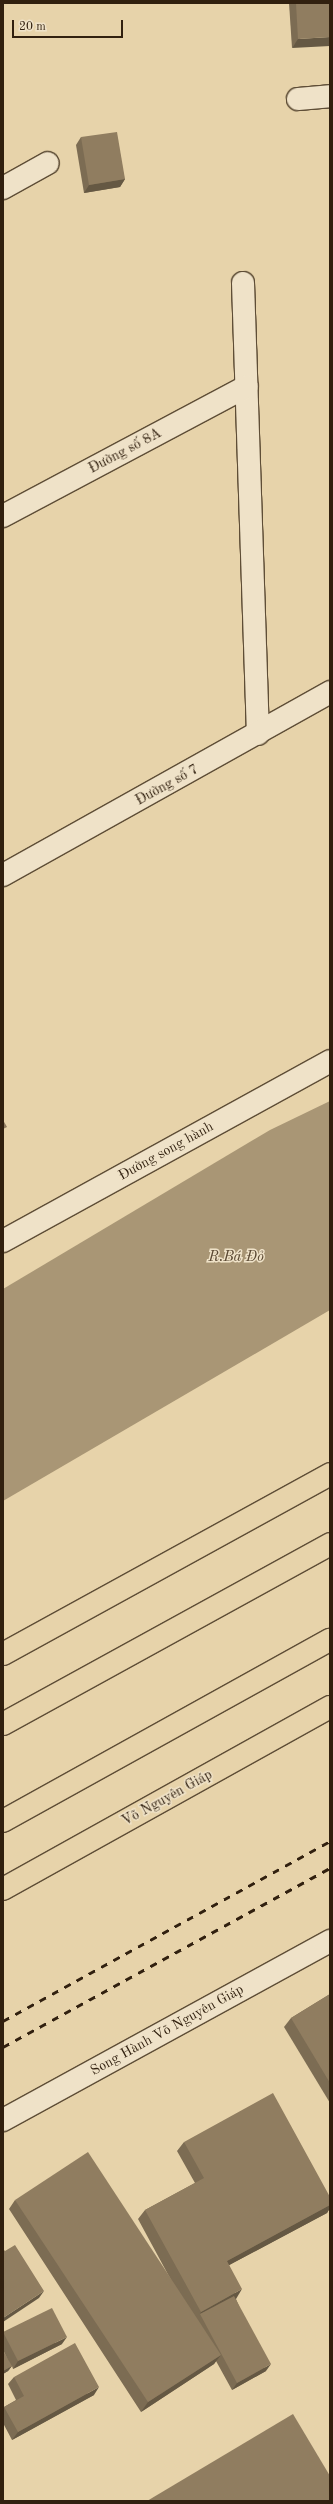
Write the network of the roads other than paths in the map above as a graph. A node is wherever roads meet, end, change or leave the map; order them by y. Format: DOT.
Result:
graph roads {
  1 [pos="330,96"];
  2 [pos="298,99"];
  3 [pos="48,163"];
  4 [pos="3,188"];
  5 [pos="243,283"];
  6 [pos="246,386"];
  7 [pos="3,516"];
  8 [pos="330,692"];
  9 [pos="258,734"];
  10 [pos="3,875"];
  11 [pos="330,1061"];
  12 [pos="3,1241"];
  13 [pos="330,1474"];
  14 [pos="330,1544"];
  15 [pos="330,1640"];
  16 [pos="3,1654"];
  17 [pos="330,1707"];
  18 [pos="3,1724"];
  19 [pos="3,1821"];
  20 [pos="3,1889"];
  21 [pos="330,1941"];
  22 [pos="3,2120"];
  1 -- 2 [label="street"];
  3 -- 4 [label="street"];
  5 -- 6 [label="street"];
  6 -- 7 [label="street, Đường số 8A"];
  6 -- 9 [label="street"];
  8 -- 9 [label="street, Đường số 7"];
  9 -- 10 [label="street, Đường số 7"];
  11 -- 12 [label="street, Đường song hành"];
  13 -- 16 [label="highway"];
  14 -- 18 [label="highway"];
  15 -- 19 [label="highway"];
  17 -- 20 [label="highway, Võ Nguyên Giáp"];
  21 -- 22 [label="street, Song Hành Võ Nguyên Giáp"];
}
